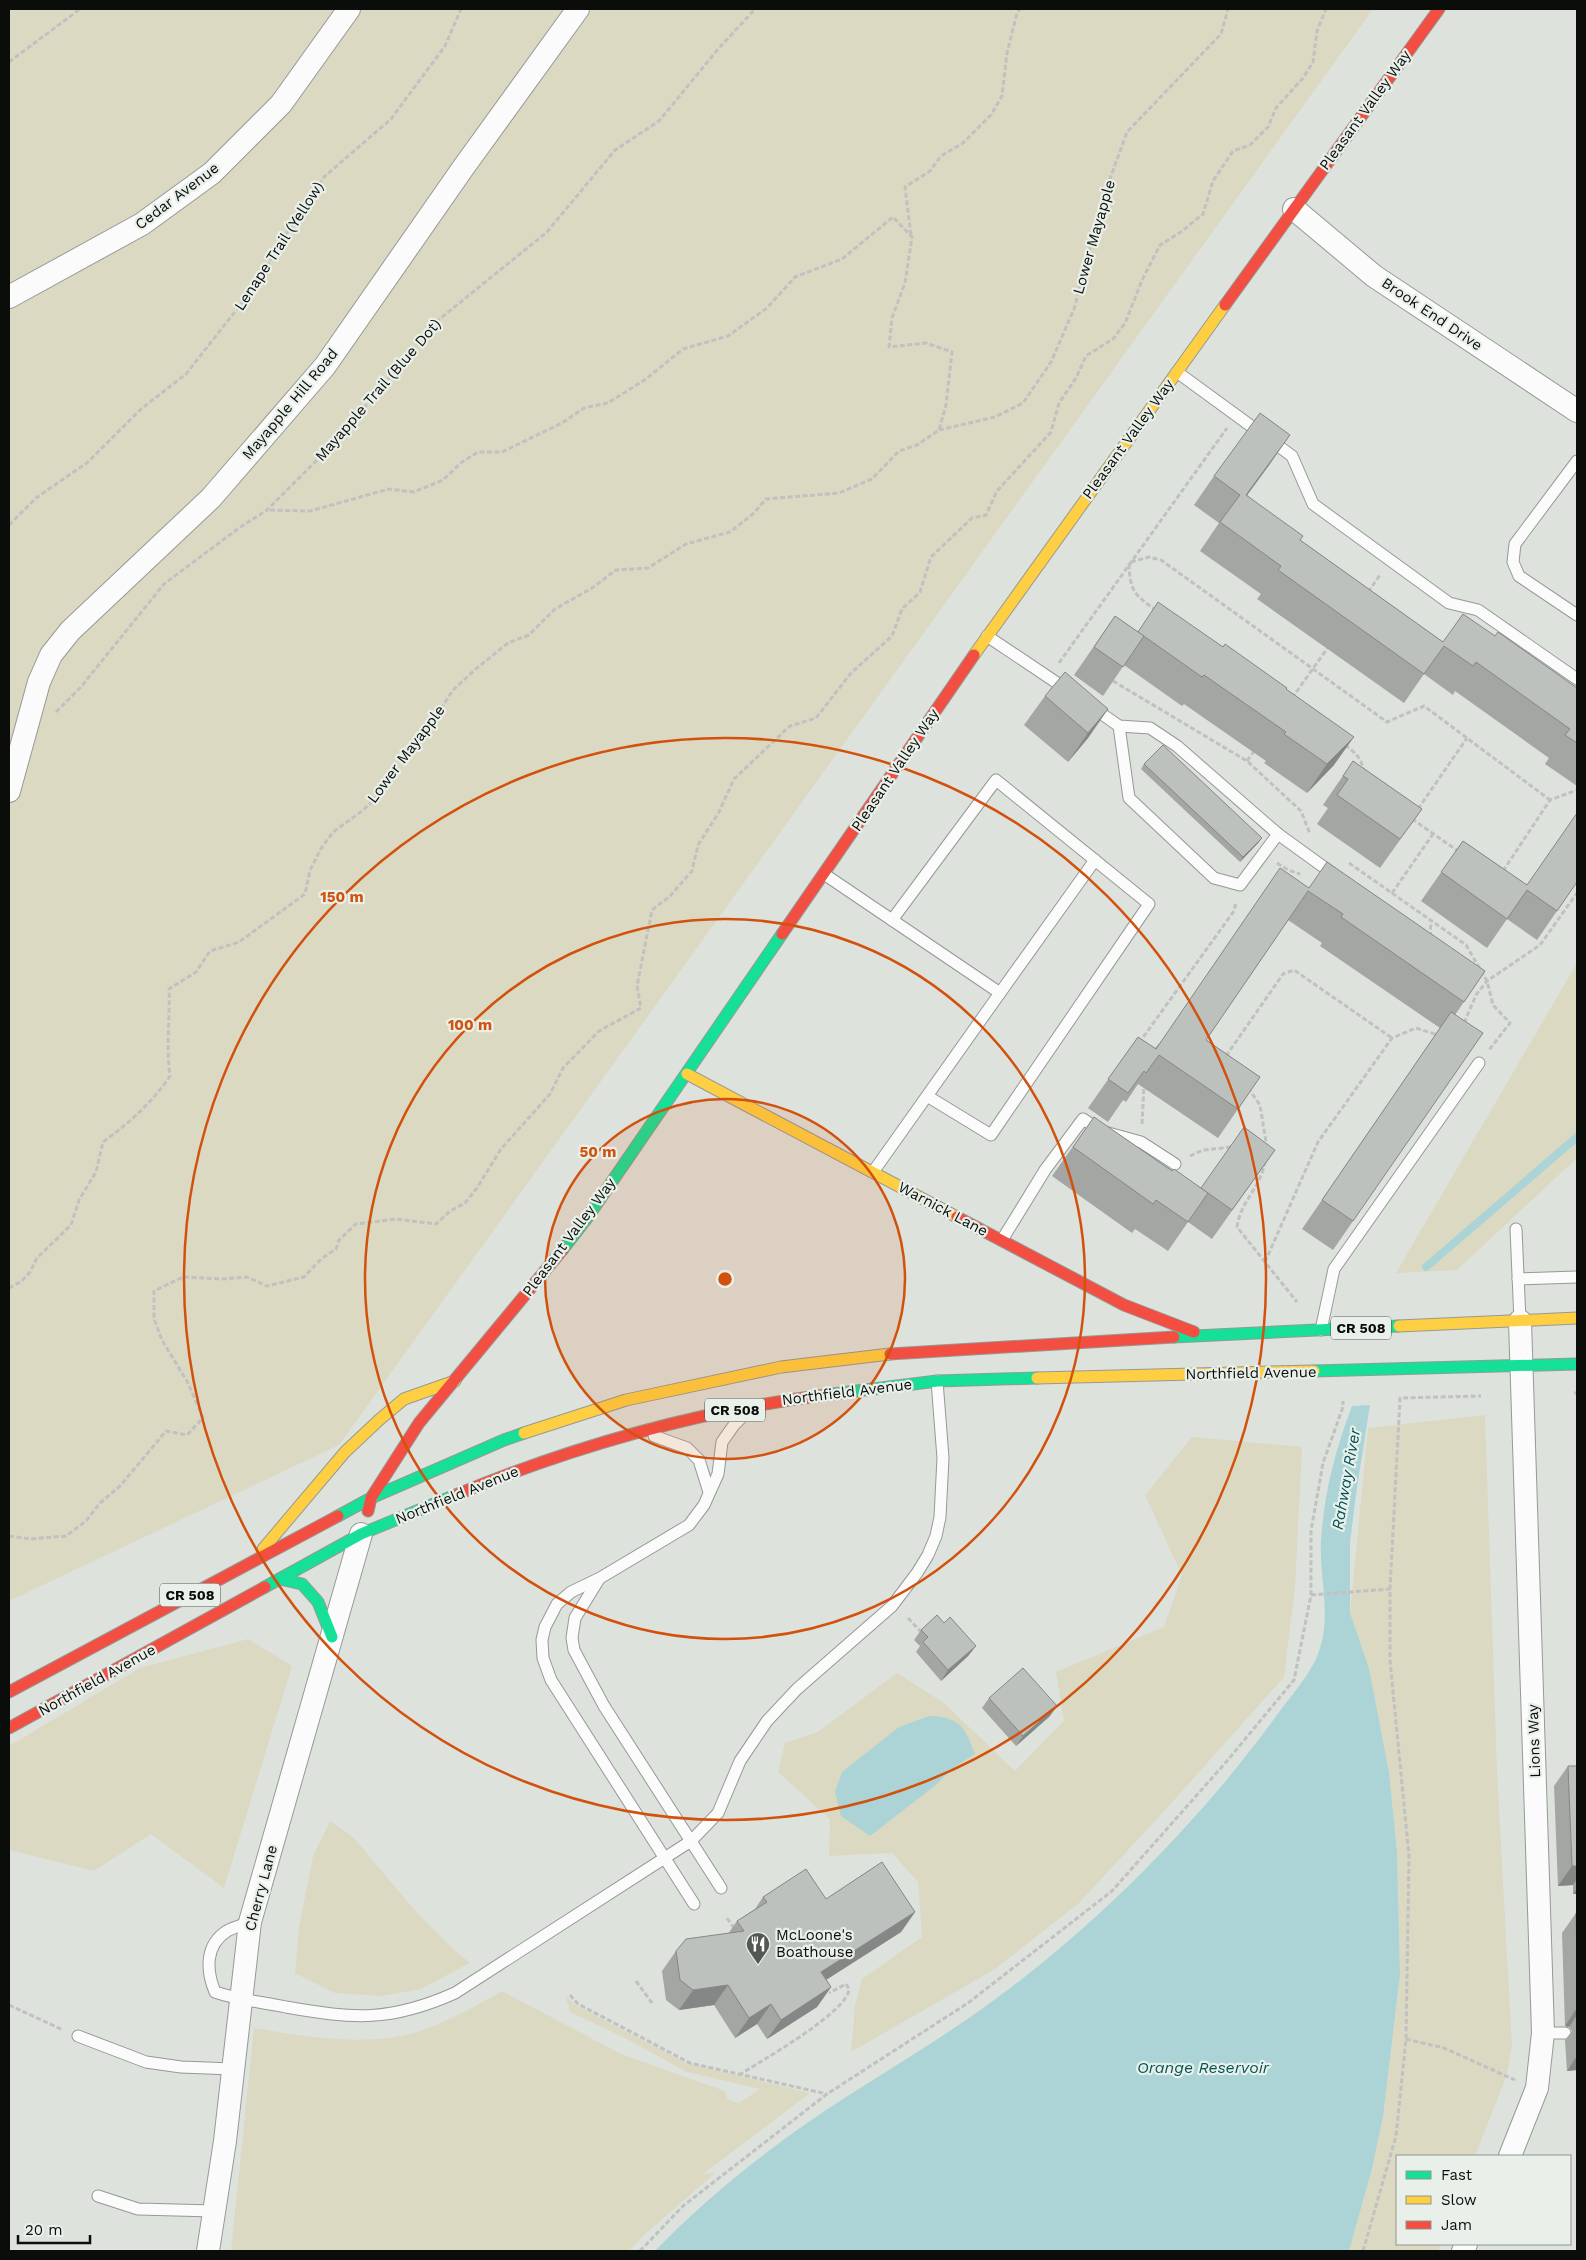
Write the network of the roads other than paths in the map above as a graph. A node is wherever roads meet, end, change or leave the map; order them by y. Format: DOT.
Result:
graph roads {
  1 [pos="349,9"];
  2 [pos="578,9"];
  3 [pos="1439,9"];
  4 [pos="1294,208"];
  5 [pos="9,297"];
  6 [pos="1176,372"];
  7 [pos="1577,411"];
  8 [pos="1577,462"];
  9 [pos="1577,616"];
  10 [pos="987,636"];
  11 [pos="1577,679"];
  12 [pos="1119,726"];
  13 [pos="9,791"];
  14 [pos="1278,834"];
  15 [pos="1095,860"];
  16 [pos="824,874"];
  17 [pos="1347,884"];
  18 [pos="892,920"];
  19 [pos="1000,993"];
  20 [pos="1478,1063"];
  21 [pos="687,1074"];
  22 [pos="927,1096"];
  23 [pos="1175,1164"];
  24 [pos="873,1172"];
  25 [pos="1516,1229"];
  26 [pos="1002,1240"];
  27 [pos="1577,1277"];
  28 [pos="1518,1279"];
  29 [pos="1577,1318"];
  30 [pos="1520,1320"];
  31 [pos="1321,1330"];
  32 [pos="1202,1336"];
  33 [pos="1577,1364"];
  34 [pos="1521,1366"];
  35 [pos="456,1381"];
  36 [pos="937,1381"];
  37 [pos="754,1406"];
  38 [pos="582,1448"];
  39 [pos="709,1492"];
  40 [pos="372,1498"];
  41 [pos="361,1534"];
  42 [pos="254,1561"];
  43 [pos="600,1578"];
  44 [pos="280,1579"];
  45 [pos="332,1637"];
  46 [pos="9,1692"];
  47 [pos="9,1728"];
  48 [pos="691,1841"];
  49 [pos="665,1858"];
  50 [pos="721,1888"];
  51 [pos="694,1904"];
  52 [pos="250,1922"];
  53 [pos="240,2000"];
  54 [pos="1543,2033"];
  55 [pos="1565,2033"];
  56 [pos="78,2036"];
  57 [pos="232,2068"];
  58 [pos="1510,2155"];
  59 [pos="98,2196"];
  60 [pos="214,2212"];
  61 [pos="208,2251"];
  1 -- 5 [label="street, Cedar Avenue"];
  2 -- 13 [label="street, Mayapple Hill Road"];
  3 -- 4 [label="main road, Pleasant Valley Way"];
  4 -- 6 [label="main road, Pleasant Valley Way"];
  4 -- 7 [label="street, Brook End Drive"];
  6 -- 10 [label="main road, Pleasant Valley Way"];
  6 -- 11 [label="lane"];
  8 -- 9 [label="lane"];
  10 -- 12 [label="lane"];
  10 -- 16 [label="main road, Pleasant Valley Way"];
  12 -- 14 [label="lane"];
  12 -- 14 [label="lane"];
  14 -- 17 [label="lane"];
  15 -- 18 [label="lane"];
  15 -- 19 [label="lane"];
  15 -- 22 [label="lane"];
  16 -- 18 [label="lane"];
  16 -- 21 [label="main road, Pleasant Valley Way"];
  18 -- 19 [label="lane"];
  19 -- 22 [label="lane"];
  20 -- 31 [label="lane"];
  21 -- 24 [label="main road, Warnick Lane"];
  21 -- 35 [label="main road, Pleasant Valley Way"];
  22 -- 24 [label="lane"];
  23 -- 26 [label="lane"];
  24 -- 26 [label="main road, Warnick Lane"];
  25 -- 28 [label="lane"];
  26 -- 32 [label="main road, Warnick Lane"];
  27 -- 28 [label="lane"];
  28 -- 30 [label="lane"];
  29 -- 30 [label="main road, Northfield Avenue / CR 508"];
  30 -- 31 [label="main road, Northfield Avenue / CR 508"];
  30 -- 34 [label="street, Lions Way"];
  31 -- 32 [label="main road, Northfield Avenue / CR 508"];
  32 -- 40 [label="main road, Northfield Avenue / CR 508"];
  33 -- 34 [label="main road, Northfield Avenue / CR 508"];
  34 -- 36 [label="main road, Northfield Avenue / CR 508"];
  34 -- 54 [label="street, Lions Way"];
  35 -- 40 [label="main road, Pleasant Valley Way"];
  35 -- 42 [label="main road"];
  36 -- 37 [label="main road, Northfield Avenue / CR 508"];
  36 -- 48 [label="lane"];
  37 -- 38 [label="main road, Northfield Avenue / CR 508"];
  37 -- 39 [label="lane"];
  38 -- 39 [label="lane"];
  38 -- 41 [label="main road, Northfield Avenue / CR 508"];
  39 -- 43 [label="lane"];
  40 -- 41 [label="main road, Pleasant Valley Way"];
  40 -- 42 [label="main road, Northfield Avenue / CR 508"];
  41 -- 44 [label="main road, Northfield Avenue / CR 508"];
  41 -- 45 [label="street, Cherry Lane"];
  42 -- 46 [label="main road, Northfield Avenue / CR 508"];
  43 -- 48 [label="lane"];
  43 -- 49 [label="lane"];
  44 -- 45 [label="main road"];
  44 -- 47 [label="main road, Northfield Avenue / CR 508"];
  45 -- 52 [label="street, Cherry Lane"];
  48 -- 49 [label="lane"];
  48 -- 50 [label="lane"];
  49 -- 51 [label="lane"];
  49 -- 53 [label="lane"];
  52 -- 53 [label="street, Cherry Lane"];
  52 -- 53 [label="lane"];
  53 -- 57 [label="street, Cherry Lane"];
  54 -- 55 [label="lane"];
  54 -- 58 [label="street, Lions Way"];
  56 -- 57 [label="lane"];
  57 -- 60 [label="street, Cherry Lane"];
  59 -- 60 [label="lane"];
  60 -- 61 [label="street, Cherry Lane"];
}
